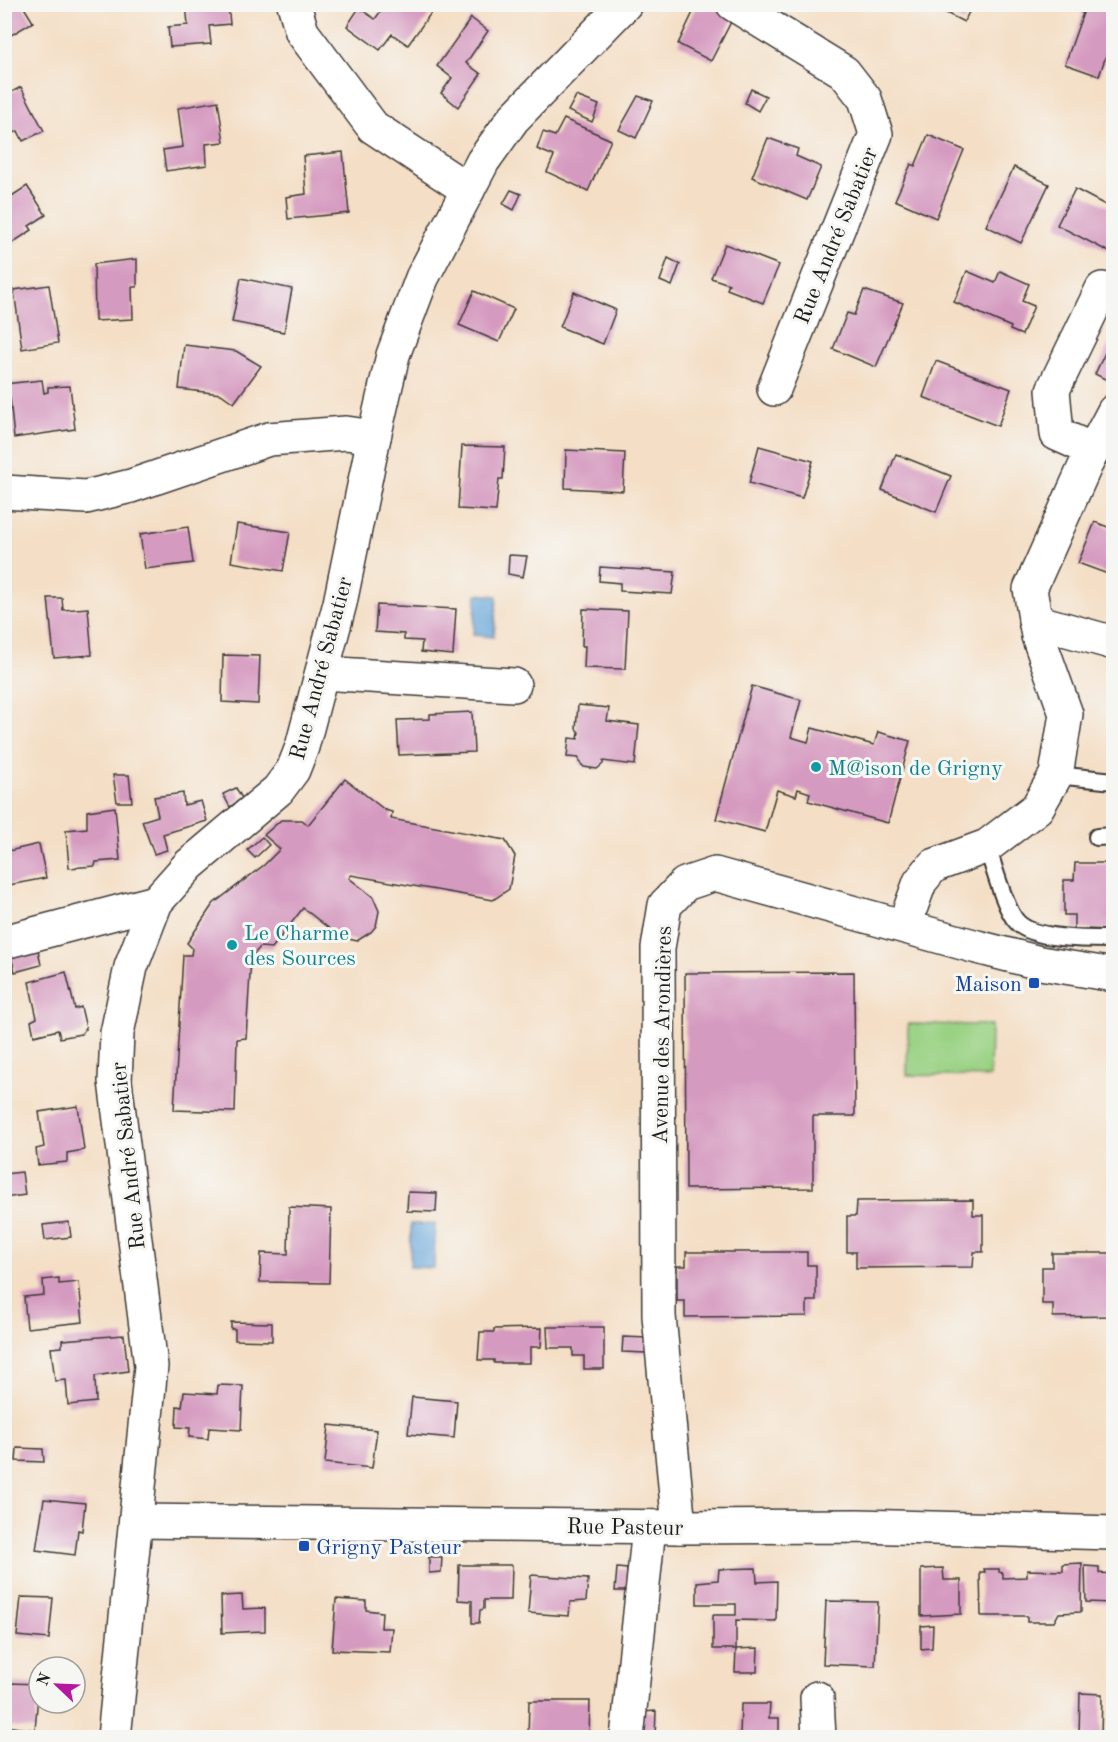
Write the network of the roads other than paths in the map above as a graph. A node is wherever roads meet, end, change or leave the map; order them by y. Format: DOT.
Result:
graph roads {
  1 [pos="294,4"];
  2 [pos="625,4"];
  3 [pos="733,4"];
  4 [pos="468,190"];
  5 [pos="1102,289"];
  6 [pos="774,389"];
  7 [pos="1113,411"];
  8 [pos="374,437"];
  9 [pos="1098,462"];
  10 [pos="5,489"];
  11 [pos="1035,621"];
  12 [pos="1113,643"];
  13 [pos="322,673"];
  14 [pos="513,685"];
  15 [pos="1056,775"];
  16 [pos="1113,781"];
  17 [pos="987,846"];
  18 [pos="156,902"];
  19 [pos="904,926"];
  20 [pos="1113,939"];
  21 [pos="4,942"];
  22 [pos="1113,975"];
  23 [pos="136,1521"];
  24 [pos="664,1527"];
  25 [pos="1113,1533"];
  26 [pos="817,1698"];
  27 [pos="114,1737"];
  28 [pos="627,1737"];
  29 [pos="819,1737"];
  1 -- 4 [label="street"];
  2 -- 4 [label="street, Rue André Sabatier"];
  3 -- 6 [label="street, Rue André Sabatier"];
  4 -- 8 [label="street, Rue André Sabatier"];
  5 -- 9 [label="street"];
  7 -- 9 [label="street"];
  8 -- 10 [label="street"];
  8 -- 13 [label="street, Rue André Sabatier"];
  9 -- 11 [label="street"];
  11 -- 12 [label="street"];
  11 -- 15 [label="street"];
  13 -- 14 [label="street"];
  13 -- 18 [label="street, Rue André Sabatier"];
  15 -- 16 [label="lane"];
  15 -- 17 [label="street"];
  17 -- 19 [label="street"];
  17 -- 20 [label="lane"];
  18 -- 21 [label="street"];
  18 -- 23 [label="street, Rue André Sabatier"];
  19 -- 22 [label="street, Avenue des Arondières"];
  19 -- 24 [label="street, Avenue des Arondières"];
  23 -- 24 [label="street, Rue Pasteur"];
  23 -- 27 [label="street, Rue André Sabatier"];
  24 -- 25 [label="street, Rue Pasteur"];
  24 -- 28 [label="street, Avenue des Arondières"];
  26 -- 29 [label="street"];
}
